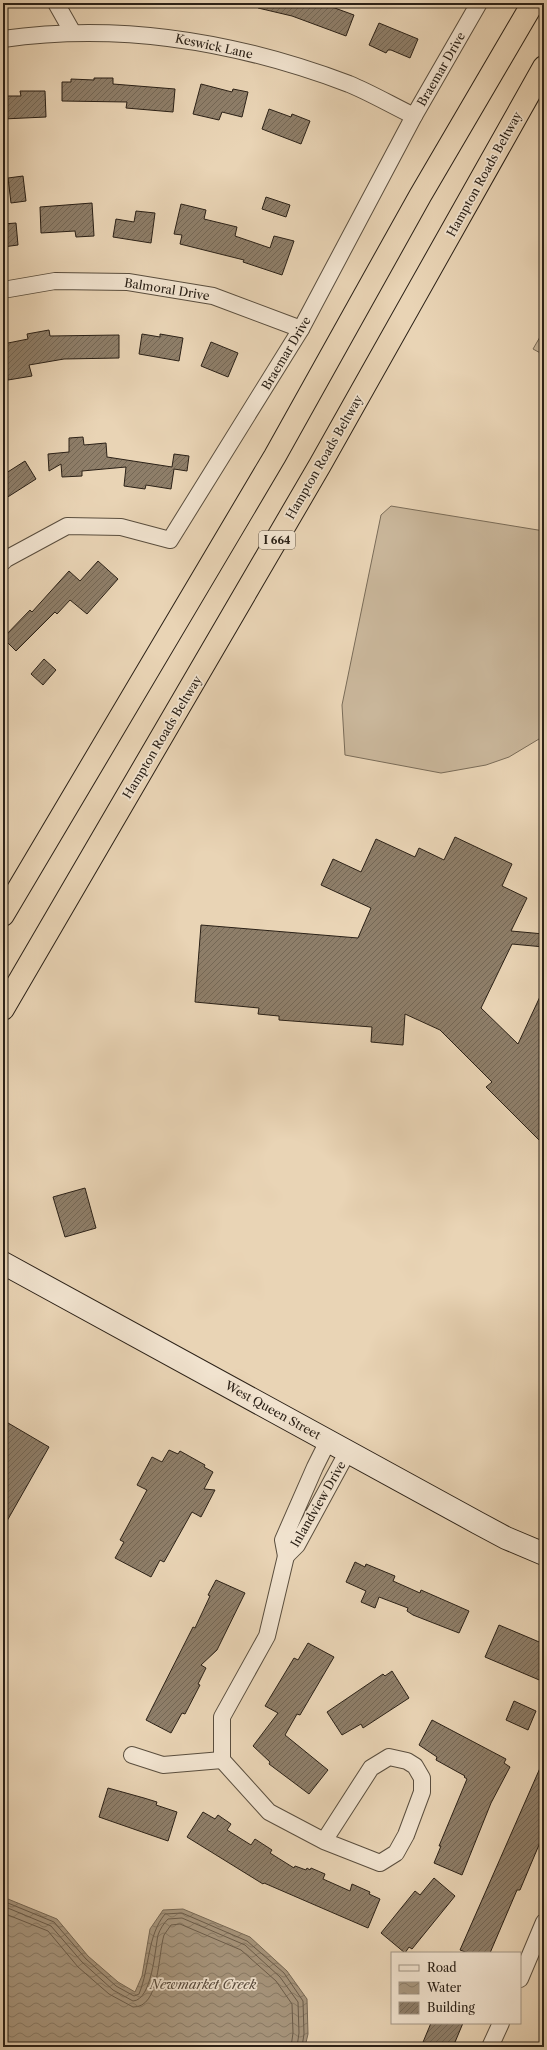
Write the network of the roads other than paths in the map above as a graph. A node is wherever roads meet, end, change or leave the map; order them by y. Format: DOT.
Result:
graph roads {
  1 [pos="56,3"];
  2 [pos="479,3"];
  3 [pos="533,3"];
  4 [pos="73,33"];
  5 [pos="3,39"];
  6 [pos="544,67"];
  7 [pos="414,116"];
  8 [pos="3,290"];
  9 [pos="301,329"];
  10 [pos="3,562"];
  11 [pos="3,915"];
  12 [pos="3,1009"];
  13 [pos="3,1263"];
  14 [pos="328,1441"];
  15 [pos="348,1451"];
  16 [pos="544,1554"];
  17 [pos="286,1556"];
  18 [pos="132,1755"];
  19 [pos="222,1760"];
  20 [pos="324,1841"];
  21 [pos="544,1922"];
  22 [pos="521,1977"];
  23 [pos="500,2024"];
  24 [pos="490,2047"];
  1 -- 4 [label="street"];
  2 -- 7 [label="street, Braemar Drive"];
  3 -- 11 [label="highway"];
  4 -- 5 [label="street, Keswick Lane"];
  4 -- 7 [label="street, Keswick Lane"];
  6 -- 12 [label="highway, Hampton Roads Beltway / I 664"];
  7 -- 9 [label="street, Braemar Drive"];
  8 -- 9 [label="street, Balmoral Drive"];
  9 -- 10 [label="street, Braemar Drive"];
  13 -- 14 [label="main road, West Queen Street"];
  14 -- 15 [label="main road, West Queen Street"];
  14 -- 17 [label="street, Inlandview Drive"];
  15 -- 16 [label="main road, West Queen Street"];
  15 -- 17 [label="street, Inlandview Drive"];
  17 -- 19 [label="street, Inlandview Drive"];
  18 -- 19 [label="street"];
  19 -- 20 [label="street"];
  20 -- 20 [label="street"];
  21 -- 22 [label="street"];
  23 -- 24 [label="street"];
}
